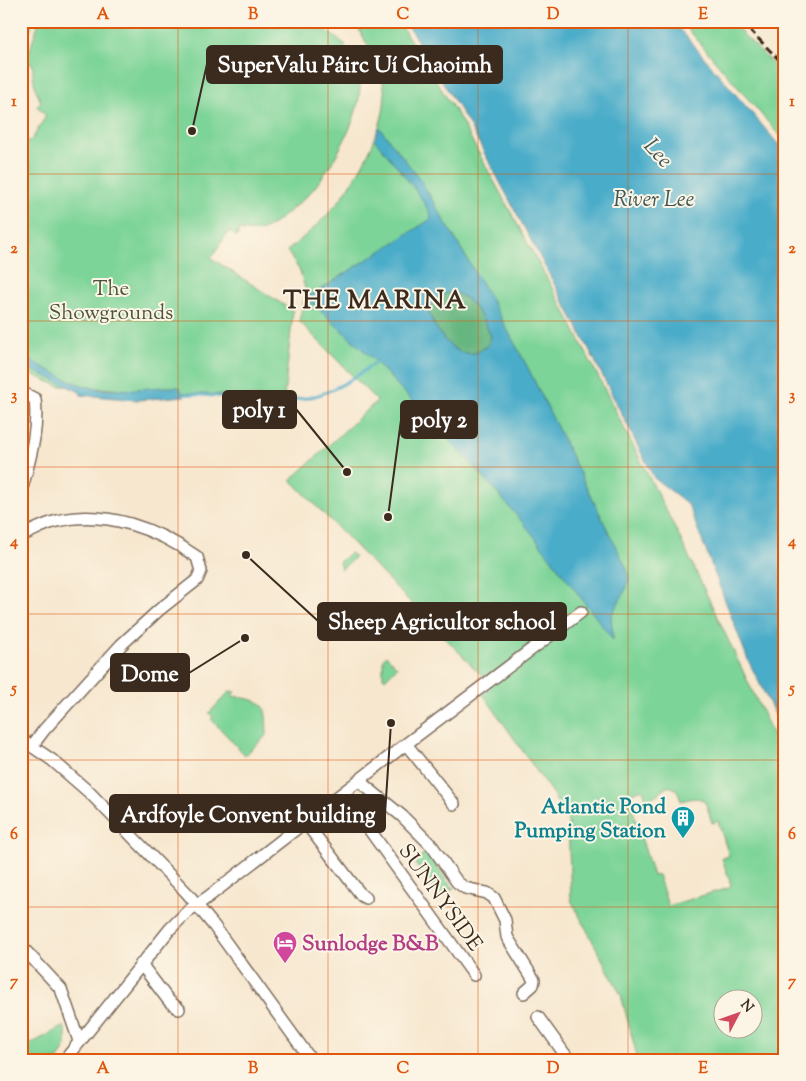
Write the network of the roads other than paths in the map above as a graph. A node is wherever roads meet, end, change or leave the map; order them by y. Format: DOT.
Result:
graph roads {
  1 [pos="781,21"];
  2 [pos="785,25"];
  3 [pos="21,392"];
  4 [pos="21,492"];
  5 [pos="21,536"];
  6 [pos="581,612"];
  7 [pos="21,739"];
  8 [pos="406,744"];
  9 [pos="32,746"];
  10 [pos="359,781"];
  11 [pos="343,793"];
  12 [pos="454,804"];
  13 [pos="306,822"];
  14 [pos="366,898"];
  15 [pos="196,904"];
  16 [pos="21,946"];
  17 [pos="141,964"];
  18 [pos="474,975"];
  19 [pos="524,993"];
  20 [pos="178,1009"];
  21 [pos="538,1017"];
  22 [pos="79,1041"];
  23 [pos="70,1057"];
  24 [pos="311,1060"];
  25 [pos="568,1060"];
  1 -- 2 [label="highway"];
  3 -- 4 [label="street"];
  5 -- 9 [label="street"];
  6 -- 8 [label="street"];
  7 -- 9 [label="street"];
  8 -- 10 [label="street"];
  8 -- 12 [label="street"];
  9 -- 15 [label="street"];
  10 -- 11 [label="street"];
  10 -- 19 [label="street"];
  11 -- 13 [label="street"];
  11 -- 18 [label="street, SUNNYSIDE"];
  13 -- 14 [label="street"];
  13 -- 15 [label="street"];
  15 -- 17 [label="street"];
  15 -- 24 [label="street"];
  16 -- 22 [label="street"];
  17 -- 20 [label="street"];
  17 -- 22 [label="street"];
  21 -- 25 [label="street"];
  22 -- 23 [label="street"];
}
